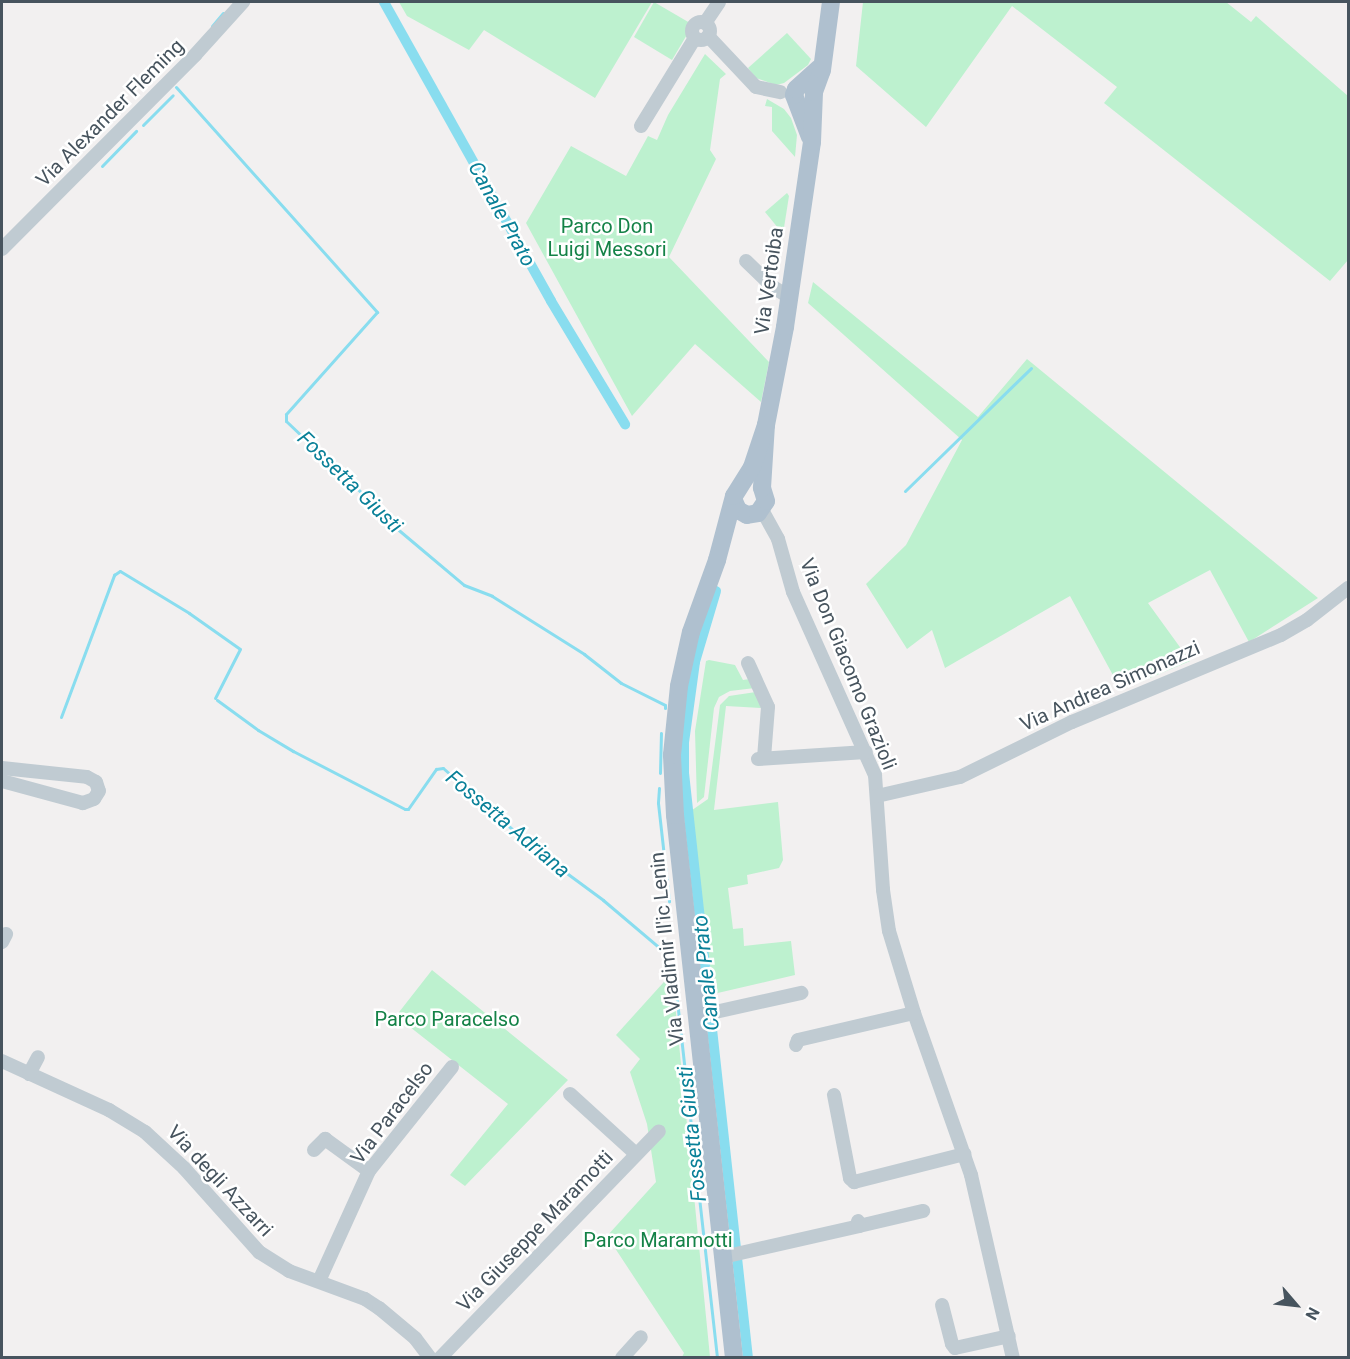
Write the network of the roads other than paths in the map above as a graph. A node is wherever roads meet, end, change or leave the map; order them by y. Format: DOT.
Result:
graph roads {
  1 [pos="243,2"];
  2 [pos="719,2"];
  3 [pos="831,2"];
  4 [pos="703,32"];
  5 [pos="799,95"];
  6 [pos="641,126"];
  7 [pos="2,249"];
  8 [pos="747,261"];
  9 [pos="789,297"];
  10 [pos="766,425"];
  11 [pos="743,484"];
  12 [pos="762,488"];
  13 [pos="734,501"];
  14 [pos="755,513"];
  15 [pos="723,542"];
  16 [pos="1348,588"];
  17 [pos="748,663"];
  18 [pos="866,752"];
  19 [pos="2,768"];
  20 [pos="2,780"];
  21 [pos="877,796"];
  22 [pos="801,993"];
  23 [pos="914,1013"];
  24 [pos="702,1015"];
  25 [pos="796,1046"];
  26 [pos="38,1057"];
  27 [pos="2,1061"];
  28 [pos="452,1067"];
  29 [pos="29,1074"];
  30 [pos="570,1094"];
  31 [pos="834,1095"];
  32 [pos="659,1131"];
  33 [pos="314,1150"];
  34 [pos="636,1154"];
  35 [pos="965,1154"];
  36 [pos="369,1171"];
  37 [pos="923,1211"];
  38 [pos="732,1255"];
  39 [pos="320,1281"];
  40 [pos="942,1305"];
  41 [pos="1009,1336"];
  42 [pos="641,1337"];
  43 [pos="430,1358"];
  44 [pos="440,1358"];
  45 [pos="622,1358"];
  46 [pos="734,1358"];
  47 [pos="1013,1358"];
  1 -- 7 [label="street, Via Alexander Fleming"];
  2 -- 4 [label="street"];
  3 -- 5 [label="main road"];
  4 -- 5 [label="street"];
  4 -- 6 [label="street"];
  5 -- 9 [label="main road, Via Vertoiba"];
  8 -- 9 [label="street"];
  9 -- 10 [label="main road, Via Vertoiba"];
  10 -- 11 [label="main road, Via Vladimir Il'ic Lenin"];
  10 -- 12 [label="main road"];
  11 -- 12 [label="main road"];
  11 -- 13 [label="main road, Via Vladimir Il'ic Lenin"];
  12 -- 14 [label="main road"];
  13 -- 14 [label="main road"];
  13 -- 15 [label="main road, Via Vladimir Il'ic Lenin"];
  14 -- 15 [label="main road, Via Vladimir Il'ic Lenin"];
  14 -- 18 [label="street, Via Don Giacomo Grazioli"];
  15 -- 24 [label="main road, Via Vladimir Il'ic Lenin"];
  16 -- 21 [label="street, Via Andrea Simonazzi"];
  17 -- 18 [label="street"];
  18 -- 21 [label="street, Via Don Giacomo Grazioli"];
  19 -- 20 [label="street"];
  21 -- 23 [label="street, Via Don Giacomo Grazioli"];
  22 -- 24 [label="street"];
  23 -- 25 [label="street"];
  23 -- 35 [label="street, Via Don Giacomo Grazioli"];
  24 -- 38 [label="main road, Via Vladimir Il'ic Lenin"];
  26 -- 29 [label="street"];
  27 -- 29 [label="street, Via degli Azzarri"];
  28 -- 36 [label="street, Via Paracelso"];
  29 -- 39 [label="street, Via degli Azzarri"];
  30 -- 34 [label="street"];
  31 -- 35 [label="street"];
  32 -- 34 [label="street, Via Giuseppe Maramotti"];
  33 -- 36 [label="street"];
  34 -- 44 [label="street, Via Giuseppe Maramotti"];
  35 -- 41 [label="street, Via Don Giacomo Grazioli"];
  36 -- 39 [label="street, Via Paracelso"];
  37 -- 38 [label="street"];
  38 -- 46 [label="main road, Via Vladimir Il'ic Lenin"];
  39 -- 43 [label="street, Via degli Azzarri"];
  40 -- 41 [label="street"];
  41 -- 47 [label="street, Via Don Giacomo Grazioli"];
  42 -- 45 [label="street"];
}
